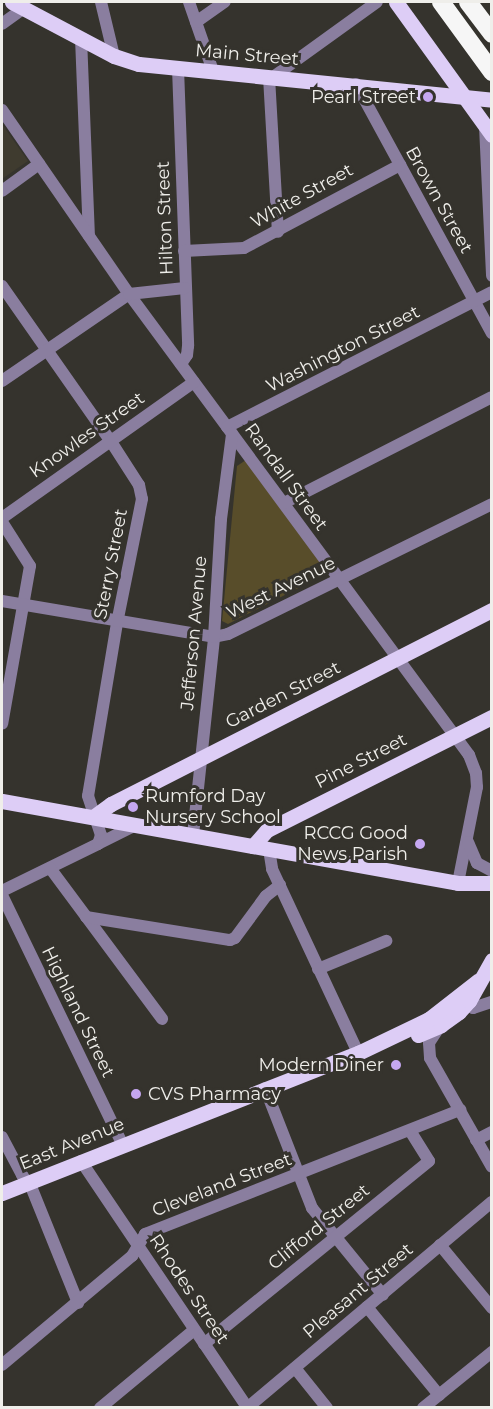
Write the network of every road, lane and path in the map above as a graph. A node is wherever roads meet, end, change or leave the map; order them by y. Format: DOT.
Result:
graph roads {
  1 [pos="101,2"];
  2 [pos="189,2"];
  3 [pos="225,2"];
  4 [pos="377,2"];
  5 [pos="396,2"];
  6 [pos="441,2"];
  7 [pos="468,2"];
  8 [pos="18,5"];
  9 [pos="196,22"];
  10 [pos="2,24"];
  11 [pos="463,33"];
  12 [pos="492,34"];
  13 [pos="81,38"];
  14 [pos="114,56"];
  15 [pos="293,63"];
  16 [pos="177,68"];
  17 [pos="213,71"];
  18 [pos="492,72"];
  19 [pos="271,77"];
  20 [pos="293,79"];
  21 [pos="492,79"];
  22 [pos="356,84"];
  23 [pos="469,97"];
  24 [pos="492,100"];
  25 [pos="2,110"];
  26 [pos="488,131"];
  27 [pos="39,164"];
  28 [pos="399,165"];
  29 [pos="2,191"];
  30 [pos="490,195"];
  31 [pos="279,232"];
  32 [pos="89,237"];
  33 [pos="184,251"];
  34 [pos="492,276"];
  35 [pos="2,286"];
  36 [pos="185,288"];
  37 [pos="492,292"];
  38 [pos="129,294"];
  39 [pos="476,302"];
  40 [pos="492,333"];
  41 [pos="46,352"];
  42 [pos="181,364"];
  43 [pos="2,381"];
  44 [pos="194,382"];
  45 [pos="492,397"];
  46 [pos="230,431"];
  47 [pos="110,440"];
  48 [pos="284,504"];
  49 [pos="492,504"];
  50 [pos="2,520"];
  51 [pos="340,580"];
  52 [pos="2,601"];
  53 [pos="23,605"];
  54 [pos="492,610"];
  55 [pos="117,622"];
  56 [pos="214,637"];
  57 [pos="397,657"];
  58 [pos="492,717"];
  59 [pos="2,723"];
  60 [pos="455,736"];
  61 [pos="201,759"];
  62 [pos="2,801"];
  63 [pos="93,817"];
  64 [pos="136,825"];
  65 [pos="193,835"];
  66 [pos="467,835"];
  67 [pos="98,844"];
  68 [pos="253,846"];
  69 [pos="269,849"];
  70 [pos="50,868"];
  71 [pos="492,871"];
  72 [pos="458,883"];
  73 [pos="492,883"];
  74 [pos="280,885"];
  75 [pos="2,893"];
  76 [pos="492,894"];
  77 [pos="86,917"];
  78 [pos="386,941"];
  79 [pos="492,960"];
  80 [pos="318,969"];
  81 [pos="485,984"];
  82 [pos="461,1002"];
  83 [pos="492,1002"];
  84 [pos="162,1019"];
  85 [pos="438,1020"];
  86 [pos="358,1053"];
  87 [pos="265,1088"];
  88 [pos="460,1110"];
  89 [pos="410,1130"];
  90 [pos="492,1132"];
  91 [pos="2,1137"];
  92 [pos="477,1140"];
  93 [pos="123,1145"];
  94 [pos="81,1161"];
  95 [pos="492,1167"];
  96 [pos="299,1174"];
  97 [pos="29,1182"];
  98 [pos="2,1193"];
  99 [pos="492,1202"];
  100 [pos="335,1236"];
  101 [pos="137,1244"];
  102 [pos="440,1245"];
  103 [pos="383,1295"];
  104 [pos="78,1303"];
  105 [pos="367,1307"];
  106 [pos="492,1308"];
  107 [pos="194,1330"];
  108 [pos="204,1344"];
  109 [pos="492,1352"];
  110 [pos="2,1365"];
  111 [pos="295,1368"];
  112 [pos="439,1395"];
  113 [pos="100,1407"];
  114 [pos="247,1407"];
  115 [pos="327,1407"];
  116 [pos="423,1407"];
  1 -- 14 [label="street"];
  2 -- 9 [label="street"];
  3 -- 9 [label="street"];
  4 -- 15 [label="street"];
  5 -- 23 [label="main road"];
  6 -- 11 [label="highway"];
  7 -- 12 [label="highway"];
  8 -- 10 [label="street"];
  8 -- 13 [label="main road, Main Street"];
  9 -- 17 [label="street"];
  11 -- 18 [label="highway"];
  11 -- 21 [label="highway"];
  13 -- 14 [label="main road, Main Street"];
  13 -- 32 [label="street"];
  14 -- 16 [label="main road, Main Street"];
  15 -- 19 [label="street"];
  15 -- 20 [label="street"];
  16 -- 17 [label="main road, Main Street"];
  16 -- 33 [label="street, Hilton Street"];
  17 -- 19 [label="main road, Main Street"];
  19 -- 20 [label="main road, Main Street"];
  19 -- 31 [label="street"];
  20 -- 22 [label="main road, Main Street"];
  22 -- 23 [label="main road, Main Street"];
  22 -- 28 [label="street, Brown Street"];
  23 -- 24 [label="main road, Main Street"];
  23 -- 26 [label="main road"];
  25 -- 27 [label="street, Randall Street"];
  26 -- 30 [label="street"];
  27 -- 29 [label="street"];
  27 -- 32 [label="street, Randall Street"];
  28 -- 31 [label="street, White Street"];
  28 -- 39 [label="street, Brown Street"];
  30 -- 34 [label="street"];
  31 -- 33 [label="street, White Street"];
  32 -- 38 [label="street, Randall Street"];
  33 -- 36 [label="street, Hilton Street"];
  35 -- 41 [label="street, Sterry Street"];
  36 -- 38 [label="street"];
  36 -- 42 [label="street, Hilton Street"];
  37 -- 39 [label="street, Washington Street"];
  38 -- 41 [label="street"];
  38 -- 42 [label="street, Randall Street"];
  39 -- 40 [label="street, Brown Street"];
  39 -- 46 [label="street, Washington Street"];
  41 -- 43 [label="street"];
  41 -- 47 [label="street, Sterry Street"];
  42 -- 44 [label="street, Randall Street"];
  44 -- 46 [label="street, Randall Street"];
  44 -- 47 [label="street, Knowles Street"];
  45 -- 48 [label="street"];
  46 -- 48 [label="street, Randall Street"];
  46 -- 56 [label="street, Jefferson Avenue"];
  47 -- 50 [label="street, Knowles Street"];
  47 -- 55 [label="street, Sterry Street"];
  48 -- 51 [label="street, Randall Street"];
  49 -- 51 [label="street, West Avenue"];
  50 -- 53 [label="street"];
  51 -- 56 [label="street, West Avenue"];
  51 -- 57 [label="street, Randall Street"];
  52 -- 53 [label="street, West Avenue"];
  53 -- 55 [label="street, West Avenue"];
  53 -- 59 [label="street"];
  54 -- 57 [label="main road, Garden Street"];
  55 -- 56 [label="street, West Avenue"];
  55 -- 63 [label="street, Sterry Street"];
  56 -- 61 [label="street, Jefferson Avenue"];
  57 -- 60 [label="street, Randall Street"];
  57 -- 61 [label="main road, Garden Street"];
  58 -- 60 [label="main road, Pine Street"];
  60 -- 66 [label="street, Randall Street"];
  60 -- 68 [label="main road, Pine Street"];
  61 -- 63 [label="main road, Garden Street"];
  61 -- 65 [label="street, Jefferson Avenue"];
  62 -- 63 [label="main road"];
  63 -- 64 [label="main road"];
  63 -- 67 [label="street, Sterry Street"];
  64 -- 65 [label="main road"];
  64 -- 67 [label="street"];
  65 -- 68 [label="main road"];
  66 -- 71 [label="street"];
  66 -- 72 [label="street, Randall Street"];
  67 -- 70 [label="street"];
  68 -- 69 [label="main road"];
  69 -- 72 [label="main road"];
  69 -- 74 [label="street"];
  70 -- 75 [label="street"];
  70 -- 77 [label="street"];
  72 -- 73 [label="main road"];
  72 -- 76 [label="main road"];
  74 -- 77 [label="street"];
  74 -- 80 [label="street"];
  75 -- 93 [label="street, Highland Street"];
  77 -- 84 [label="street"];
  78 -- 80 [label="street"];
  79 -- 81 [label="main road"];
  80 -- 86 [label="street"];
  81 -- 82 [label="main road"];
  82 -- 83 [label="street, East Avenue"];
  82 -- 85 [label="main road, East Avenue"];
  85 -- 86 [label="main road, East Avenue"];
  85 -- 88 [label="street"];
  86 -- 87 [label="main road, East Avenue"];
  87 -- 93 [label="main road, East Avenue"];
  87 -- 96 [label="street"];
  88 -- 89 [label="street, Cleveland Street"];
  88 -- 92 [label="street"];
  89 -- 96 [label="street, Cleveland Street"];
  89 -- 100 [label="street, Clifford Street"];
  90 -- 92 [label="street"];
  91 -- 97 [label="street"];
  92 -- 95 [label="street"];
  93 -- 94 [label="main road, East Avenue"];
  94 -- 97 [label="main road, East Avenue"];
  94 -- 101 [label="street, Rhodes Street"];
  96 -- 100 [label="street"];
  96 -- 101 [label="street, Cleveland Street"];
  97 -- 98 [label="main road, East Avenue"];
  97 -- 104 [label="street"];
  99 -- 102 [label="street, Pleasant Street"];
  100 -- 103 [label="street"];
  100 -- 108 [label="street, Clifford Street"];
  101 -- 104 [label="street, Cleveland Street"];
  101 -- 107 [label="street, Rhodes Street"];
  102 -- 103 [label="street, Pleasant Street"];
  102 -- 106 [label="street"];
  103 -- 105 [label="street, Pleasant Street"];
  104 -- 110 [label="street, Cleveland Street"];
  105 -- 111 [label="street, Pleasant Street"];
  105 -- 112 [label="street"];
  107 -- 108 [label="street, Rhodes Street"];
  107 -- 113 [label="street"];
  108 -- 114 [label="street, Rhodes Street"];
  109 -- 112 [label="street"];
  111 -- 114 [label="street, Pleasant Street"];
  111 -- 115 [label="street"];
  112 -- 116 [label="street"];
}
